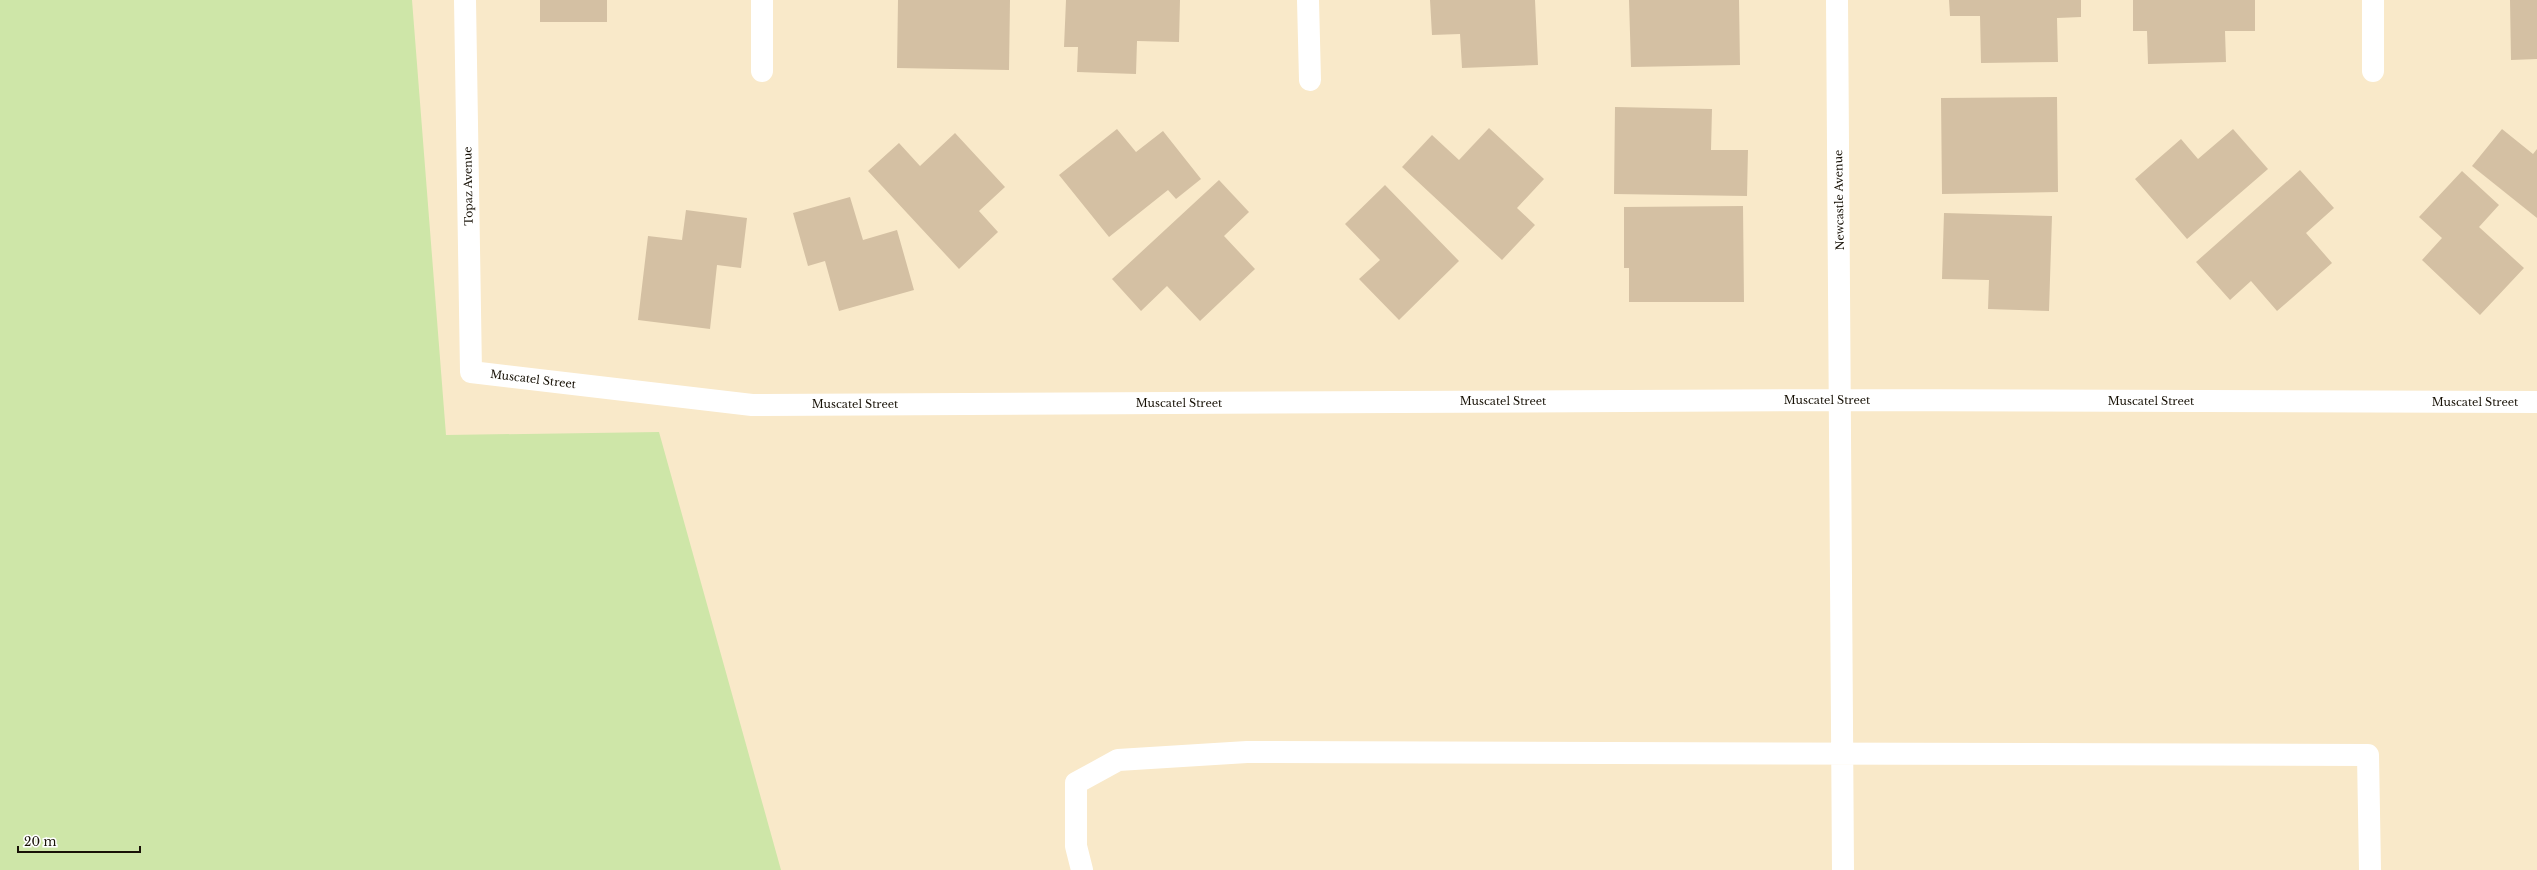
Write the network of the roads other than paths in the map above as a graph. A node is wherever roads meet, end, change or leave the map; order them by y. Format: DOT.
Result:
graph roads {
  1 [pos="465,0"];
  2 [pos="762,0"];
  3 [pos="1308,0"];
  4 [pos="1837,0"];
  5 [pos="2373,0"];
  6 [pos="762,71"];
  7 [pos="2373,71"];
  8 [pos="1310,80"];
  9 [pos="471,372"];
  10 [pos="1841,400"];
  11 [pos="2537,402"];
  12 [pos="1841,752"];
  13 [pos="1082,870"];
  14 [pos="1843,870"];
  15 [pos="2370,870"];
  1 -- 9 [label="street, Topaz Avenue"];
  2 -- 6 [label="street"];
  3 -- 8 [label="street"];
  4 -- 10 [label="street, Newcastle Avenue"];
  5 -- 7 [label="street"];
  9 -- 10 [label="street, Muscatel Street"];
  10 -- 11 [label="street, Muscatel Street"];
  10 -- 12 [label="street, Newcastle Avenue"];
  12 -- 13 [label="street"];
  12 -- 14 [label="street, Newcastle Avenue"];
  12 -- 15 [label="street"];
}
